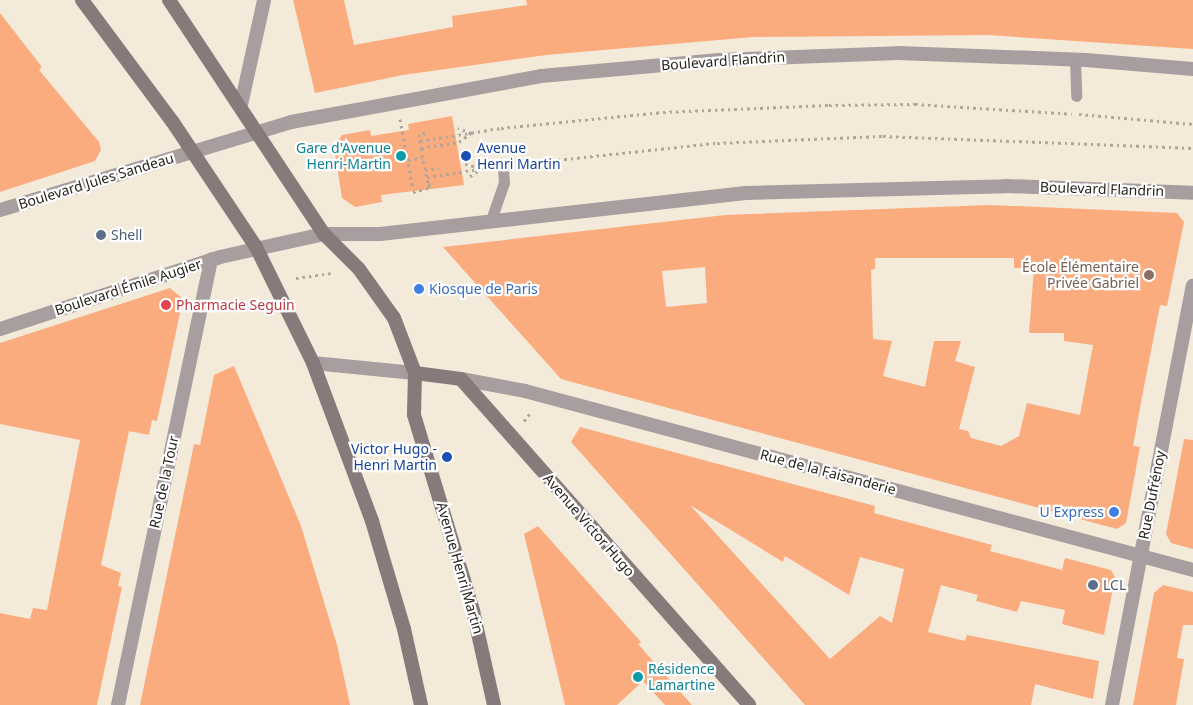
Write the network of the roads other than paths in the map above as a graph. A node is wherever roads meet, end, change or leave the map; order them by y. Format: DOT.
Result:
graph roads {
  1 [pos="82,0"];
  2 [pos="169,0"];
  3 [pos="264,0"];
  4 [pos="1076,59"];
  5 [pos="1193,69"];
  6 [pos="1076,96"];
  7 [pos="241,105"];
  8 [pos="258,131"];
  9 [pos="192,152"];
  10 [pos="502,166"];
  11 [pos="1193,193"];
  12 [pos="0,210"];
  13 [pos="491,220"];
  14 [pos="324,234"];
  15 [pos="256,247"];
  16 [pos="211,260"];
  17 [pos="1193,286"];
  18 [pos="0,329"];
  19 [pos="1189,331"];
  20 [pos="313,362"];
  21 [pos="415,373"];
  22 [pos="462,379"];
  23 [pos="1140,556"];
  24 [pos="1193,570"];
  25 [pos="118,705"];
  26 [pos="420,705"];
  27 [pos="494,705"];
  28 [pos="748,705"];
  29 [pos="1112,705"];
  1 -- 9 [label="main road"];
  2 -- 7 [label="main road, Avenue Henri Martin"];
  3 -- 7 [label="street"];
  4 -- 5 [label="street, Boulevard Flandrin"];
  4 -- 6 [label="lane"];
  4 -- 8 [label="street, Boulevard Flandrin"];
  7 -- 8 [label="main road, Avenue Henri Martin"];
  8 -- 9 [label="street, Boulevard Flandrin"];
  8 -- 14 [label="main road, Avenue Henri Martin"];
  9 -- 12 [label="street, Boulevard Jules Sandeau"];
  9 -- 15 [label="main road"];
  10 -- 13 [label="lane"];
  11 -- 13 [label="street, Boulevard Flandrin"];
  13 -- 14 [label="street, Boulevard Flandrin"];
  14 -- 15 [label="street, Boulevard Émile Augier"];
  14 -- 21 [label="main road, Avenue Henri Martin"];
  15 -- 16 [label="street, Boulevard Émile Augier"];
  15 -- 20 [label="main road"];
  16 -- 18 [label="street, Boulevard Émile Augier"];
  16 -- 25 [label="street, Rue de la Tour"];
  17 -- 19 [label="street, Rue Dufrénoy"];
  19 -- 23 [label="street, Rue Dufrénoy"];
  20 -- 21 [label="street"];
  20 -- 26 [label="main road"];
  21 -- 22 [label="main road"];
  21 -- 27 [label="main road, Avenue Henri Martin"];
  22 -- 23 [label="street, Rue de la Faisanderie"];
  22 -- 28 [label="main road, Avenue Victor Hugo"];
  23 -- 24 [label="street, Rue de la Faisanderie"];
  23 -- 29 [label="street, Rue Dufrénoy"];
}
